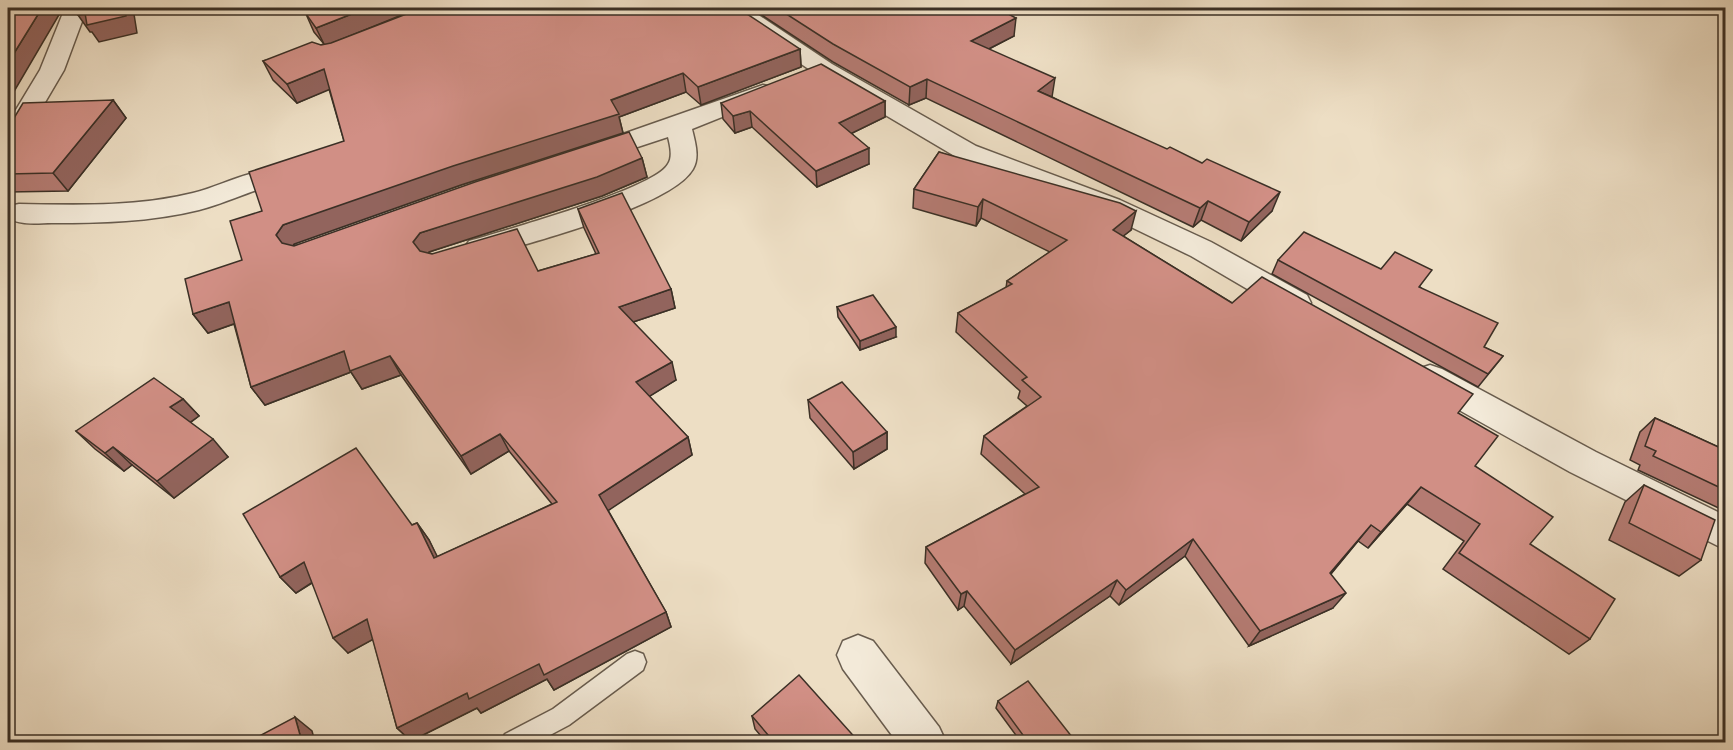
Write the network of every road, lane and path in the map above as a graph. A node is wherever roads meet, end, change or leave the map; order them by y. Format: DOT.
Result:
graph roads {
  1 [pos="76,8"];
  2 [pos="734,8"];
  3 [pos="824,69"];
  4 [pos="678,125"];
  5 [pos="8,144"];
  6 [pos="569,161"];
  7 [pos="250,183"];
  8 [pos="12,215"];
  9 [pos="451,257"];
  10 [pos="1321,318"];
  11 [pos="1402,363"];
  12 [pos="1725,534"];
  13 [pos="858,655"];
  14 [pos="635,662"];
  15 [pos="513,742"];
  16 [pos="924,742"];
  1 -- 5 [label="street"];
  2 -- 3 [label="street"];
  3 -- 4 [label="street"];
  3 -- 10 [label="street"];
  4 -- 6 [label="street"];
  4 -- 9 [label="street"];
  7 -- 8 [label="street"];
  11 -- 12 [label="street"];
  13 -- 16 [label="street"];
  14 -- 15 [label="lane"];
}
